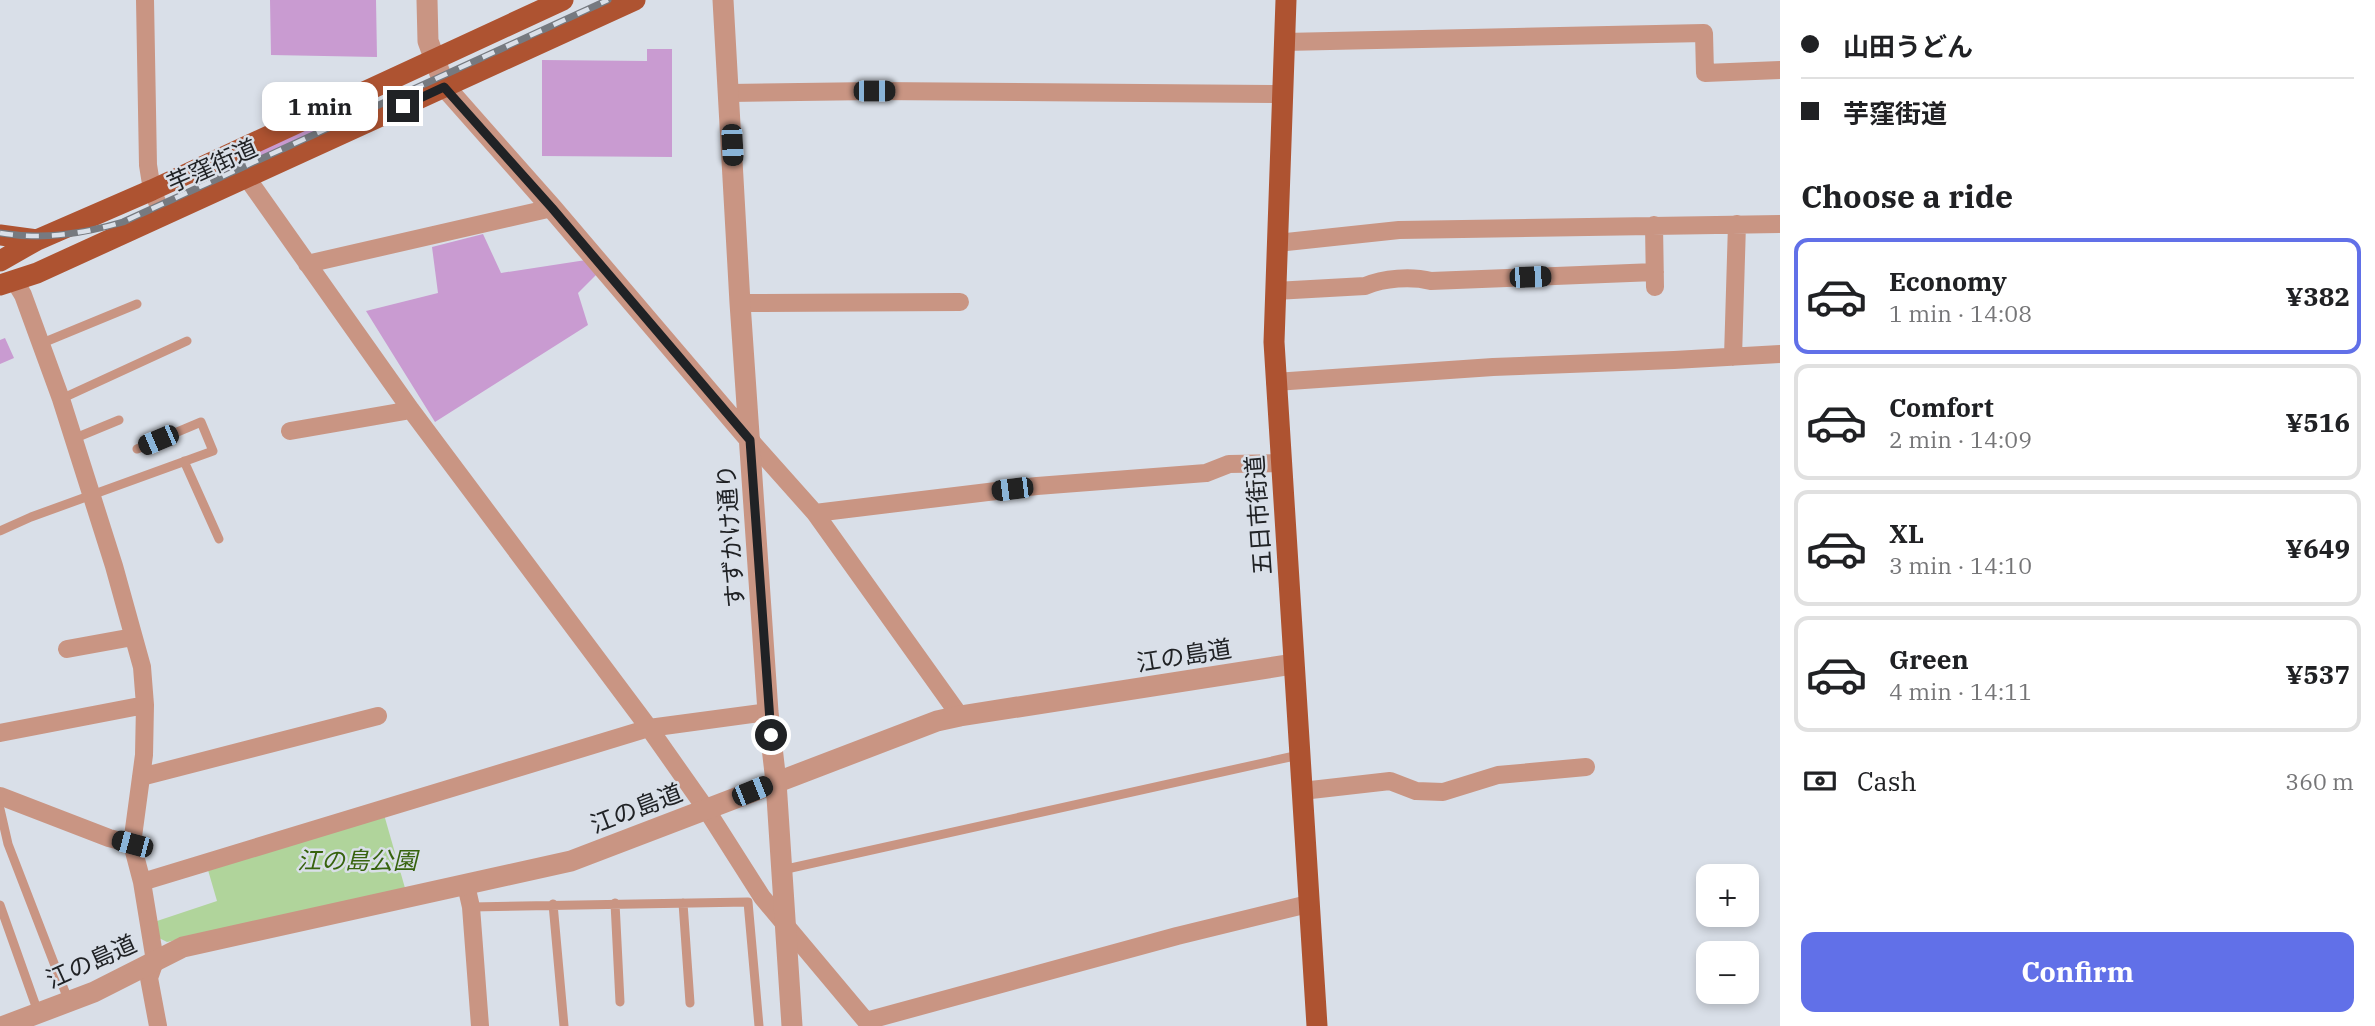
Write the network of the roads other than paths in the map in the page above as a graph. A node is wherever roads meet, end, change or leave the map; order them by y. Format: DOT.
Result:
graph roads {
  1 [pos="145,0"];
  2 [pos="427,0"];
  3 [pos="562,0"];
  4 [pos="635,0"];
  5 [pos="723,0"];
  6 [pos="1286,0"];
  7 [pos="1284,42"];
  8 [pos="433,60"];
  9 [pos="1780,70"];
  10 [pos="444,87"];
  11 [pos="729,93"];
  12 [pos="1282,94"];
  13 [pos="247,178"];
  14 [pos="152,190"];
  15 [pos="552,208"];
  16 [pos="163,216"];
  17 [pos="1737,224"];
  18 [pos="1780,224"];
  19 [pos="1654,225"];
  20 [pos="0,235"];
  21 [pos="37,240"];
  22 [pos="1277,243"];
  23 [pos="307,264"];
  24 [pos="3,271"];
  25 [pos="1275,291"];
  26 [pos="960,302"];
  27 [pos="740,303"];
  28 [pos="137,304"];
  29 [pos="187,341"];
  30 [pos="40,344"];
  31 [pos="1780,354"];
  32 [pos="1733,356"];
  33 [pos="1275,382"];
  34 [pos="61,399"];
  35 [pos="411,410"];
  36 [pos="119,419"];
  37 [pos="290,431"];
  38 [pos="73,439"];
  39 [pos="750,440"];
  40 [pos="137,449"];
  41 [pos="184,461"];
  42 [pos="1280,463"];
  43 [pos="91,496"];
  44 [pos="815,513"];
  45 [pos="0,531"];
  46 [pos="219,539"];
  47 [pos="134,637"];
  48 [pos="67,649"];
  49 [pos="1293,664"];
  50 [pos="145,705"];
  51 [pos="768,712"];
  52 [pos="378,716"];
  53 [pos="960,716"];
  54 [pos="649,728"];
  55 [pos="0,733"];
  56 [pos="1299,755"];
  57 [pos="1586,766"];
  58 [pos="141,777"];
  59 [pos="776,782"];
  60 [pos="1302,791"];
  61 [pos="0,796"];
  62 [pos="0,809"];
  63 [pos="706,809"];
  64 [pos="132,844"];
  65 [pos="782,870"];
  66 [pos="142,882"];
  67 [pos="466,885"];
  68 [pos="683,903"];
  69 [pos="553,904"];
  70 [pos="615,904"];
  71 [pos="1308,904"];
  72 [pos="0,905"];
  73 [pos="471,907"];
  74 [pos="784,926"];
  75 [pos="155,961"];
  76 [pos="69,1002"];
  77 [pos="620,1002"];
  78 [pos="690,1003"];
  79 [pos="23,1021"];
  80 [pos="868,1024"];
  81 [pos="158,1026"];
  82 [pos="480,1026"];
  83 [pos="564,1026"];
  84 [pos="760,1026"];
  85 [pos="792,1026"];
  86 [pos="1317,1026"];
  1 -- 14 [label="street"];
  2 -- 8 [label="street"];
  3 -- 8 [label="main road, 芋窪街道"];
  4 -- 10 [label="main road, 芋窪街道"];
  5 -- 11 [label="street, すずかけ通り"];
  6 -- 7 [label="main road, 五日市街道"];
  7 -- 9 [label="street"];
  7 -- 12 [label="main road, 五日市街道"];
  8 -- 10 [label="street"];
  8 -- 14 [label="main road, 芋窪街道"];
  10 -- 13 [label="main road, 芋窪街道"];
  10 -- 15 [label="street"];
  11 -- 12 [label="street"];
  11 -- 27 [label="street, すずかけ通り"];
  12 -- 22 [label="main road, 五日市街道"];
  13 -- 16 [label="main road, 芋窪街道"];
  13 -- 23 [label="street"];
  14 -- 16 [label="street"];
  14 -- 21 [label="main road, 芋窪街道"];
  15 -- 23 [label="street"];
  15 -- 39 [label="street"];
  16 -- 24 [label="main road, 芋窪街道"];
  17 -- 18 [label="street"];
  17 -- 19 [label="street"];
  17 -- 32 [label="street"];
  19 -- 22 [label="street"];
  19 -- 25 [label="street"];
  20 -- 21 [label="main road"];
  21 -- 24 [label="main road, 芋窪街道"];
  22 -- 25 [label="main road, 五日市街道"];
  23 -- 35 [label="street"];
  24 -- 30 [label="street"];
  25 -- 33 [label="main road, 五日市街道"];
  26 -- 27 [label="street"];
  27 -- 39 [label="street, すずかけ通り"];
  28 -- 30 [label="lane"];
  29 -- 34 [label="lane"];
  30 -- 34 [label="street"];
  31 -- 32 [label="street"];
  32 -- 33 [label="street"];
  33 -- 42 [label="main road, 五日市街道"];
  34 -- 38 [label="street"];
  35 -- 37 [label="street"];
  35 -- 54 [label="street"];
  36 -- 38 [label="lane"];
  38 -- 43 [label="street"];
  39 -- 44 [label="street"];
  39 -- 51 [label="street, すずかけ通り"];
  40 -- 41 [label="lane"];
  41 -- 43 [label="lane"];
  41 -- 46 [label="lane"];
  42 -- 44 [label="street"];
  42 -- 49 [label="main road, 五日市街道"];
  43 -- 45 [label="lane"];
  43 -- 47 [label="street"];
  44 -- 53 [label="street"];
  47 -- 48 [label="street"];
  47 -- 50 [label="street"];
  49 -- 53 [label="street, 江の島道"];
  49 -- 56 [label="main road, 五日市街道"];
  50 -- 55 [label="street"];
  50 -- 58 [label="street"];
  51 -- 54 [label="street"];
  51 -- 59 [label="street, すずかけ通り"];
  52 -- 58 [label="street"];
  53 -- 59 [label="street, 江の島道"];
  54 -- 63 [label="street"];
  54 -- 66 [label="street"];
  56 -- 60 [label="main road, 五日市街道"];
  56 -- 65 [label="lane"];
  57 -- 60 [label="street"];
  58 -- 64 [label="street"];
  59 -- 63 [label="street, 江の島道"];
  59 -- 65 [label="street, すずかけ通り"];
  60 -- 71 [label="main road, 五日市街道"];
  61 -- 64 [label="street"];
  62 -- 76 [label="lane"];
  63 -- 67 [label="street, 江の島道"];
  63 -- 74 [label="street"];
  64 -- 66 [label="street"];
  65 -- 74 [label="street, すずかけ通り"];
  66 -- 75 [label="street"];
  67 -- 73 [label="street"];
  67 -- 75 [label="street, 江の島道"];
  68 -- 70 [label="lane"];
  68 -- 78 [label="lane"];
  68 -- 84 [label="lane"];
  69 -- 70 [label="lane"];
  69 -- 73 [label="lane"];
  69 -- 83 [label="lane"];
  70 -- 77 [label="lane"];
  71 -- 80 [label="street"];
  71 -- 86 [label="main road, 五日市街道"];
  72 -- 79 [label="lane"];
  73 -- 82 [label="street"];
  74 -- 80 [label="street"];
  74 -- 85 [label="street, すずかけ通り"];
  75 -- 76 [label="street, 江の島道"];
  75 -- 81 [label="street"];
  76 -- 79 [label="street, 江の島道"];
}
